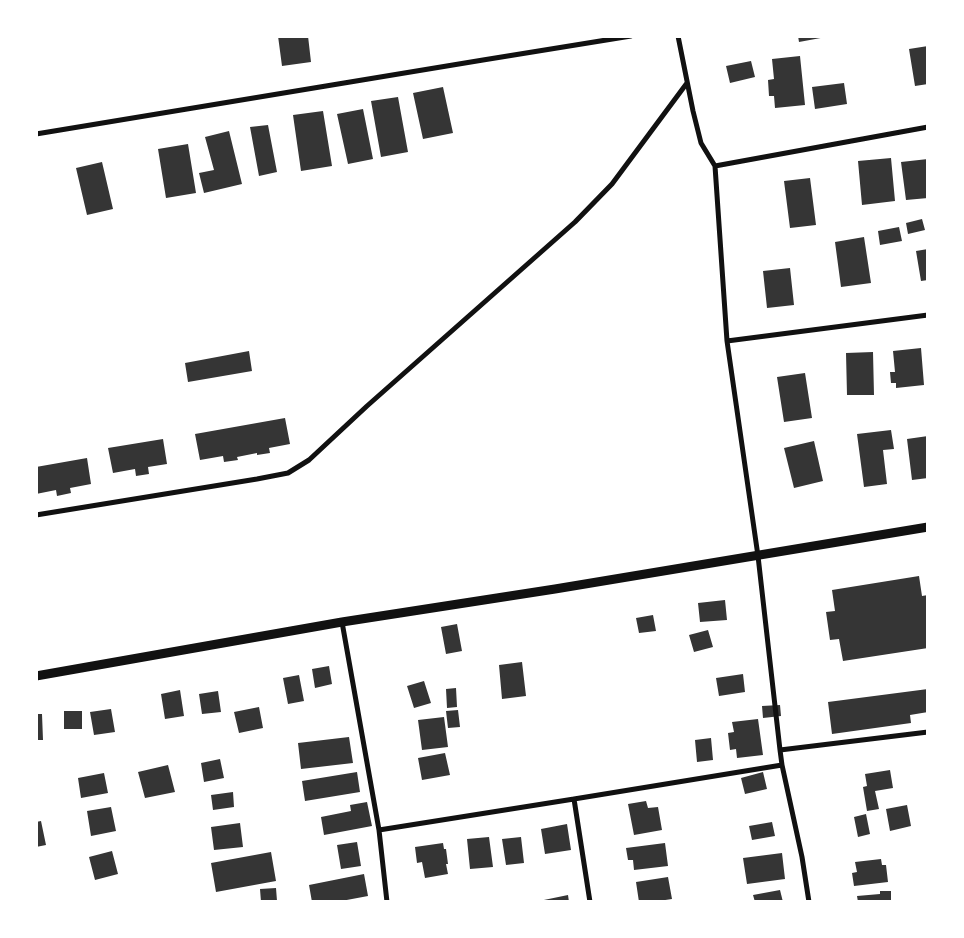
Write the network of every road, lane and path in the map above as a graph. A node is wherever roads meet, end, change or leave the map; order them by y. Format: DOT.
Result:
graph roads {
  1 [pos="630,36"];
  2 [pos="678,36"];
  3 [pos="687,83"];
  4 [pos="928,127"];
  5 [pos="36,134"];
  6 [pos="715,166"];
  7 [pos="928,315"];
  8 [pos="727,341"];
  9 [pos="36,515"];
  10 [pos="928,527"];
  11 [pos="758,556"];
  12 [pos="342,622"];
  13 [pos="36,676"];
  14 [pos="928,732"];
  15 [pos="780,750"];
  16 [pos="782,765"];
  17 [pos="574,799"];
  18 [pos="379,830"];
  19 [pos="387,902"];
  20 [pos="590,902"];
  21 [pos="809,902"];
  1 -- 5 [label="street"];
  2 -- 3 [label="street"];
  3 -- 6 [label="street"];
  3 -- 9 [label="street"];
  4 -- 6 [label="street"];
  6 -- 8 [label="street"];
  7 -- 8 [label="street"];
  8 -- 11 [label="street"];
  10 -- 11 [label="street"];
  11 -- 12 [label="street"];
  11 -- 15 [label="street"];
  12 -- 13 [label="street"];
  12 -- 18 [label="street"];
  14 -- 15 [label="street"];
  15 -- 16 [label="street"];
  16 -- 17 [label="street"];
  16 -- 21 [label="street"];
  17 -- 18 [label="street"];
  17 -- 20 [label="street"];
  18 -- 19 [label="street"];
}
